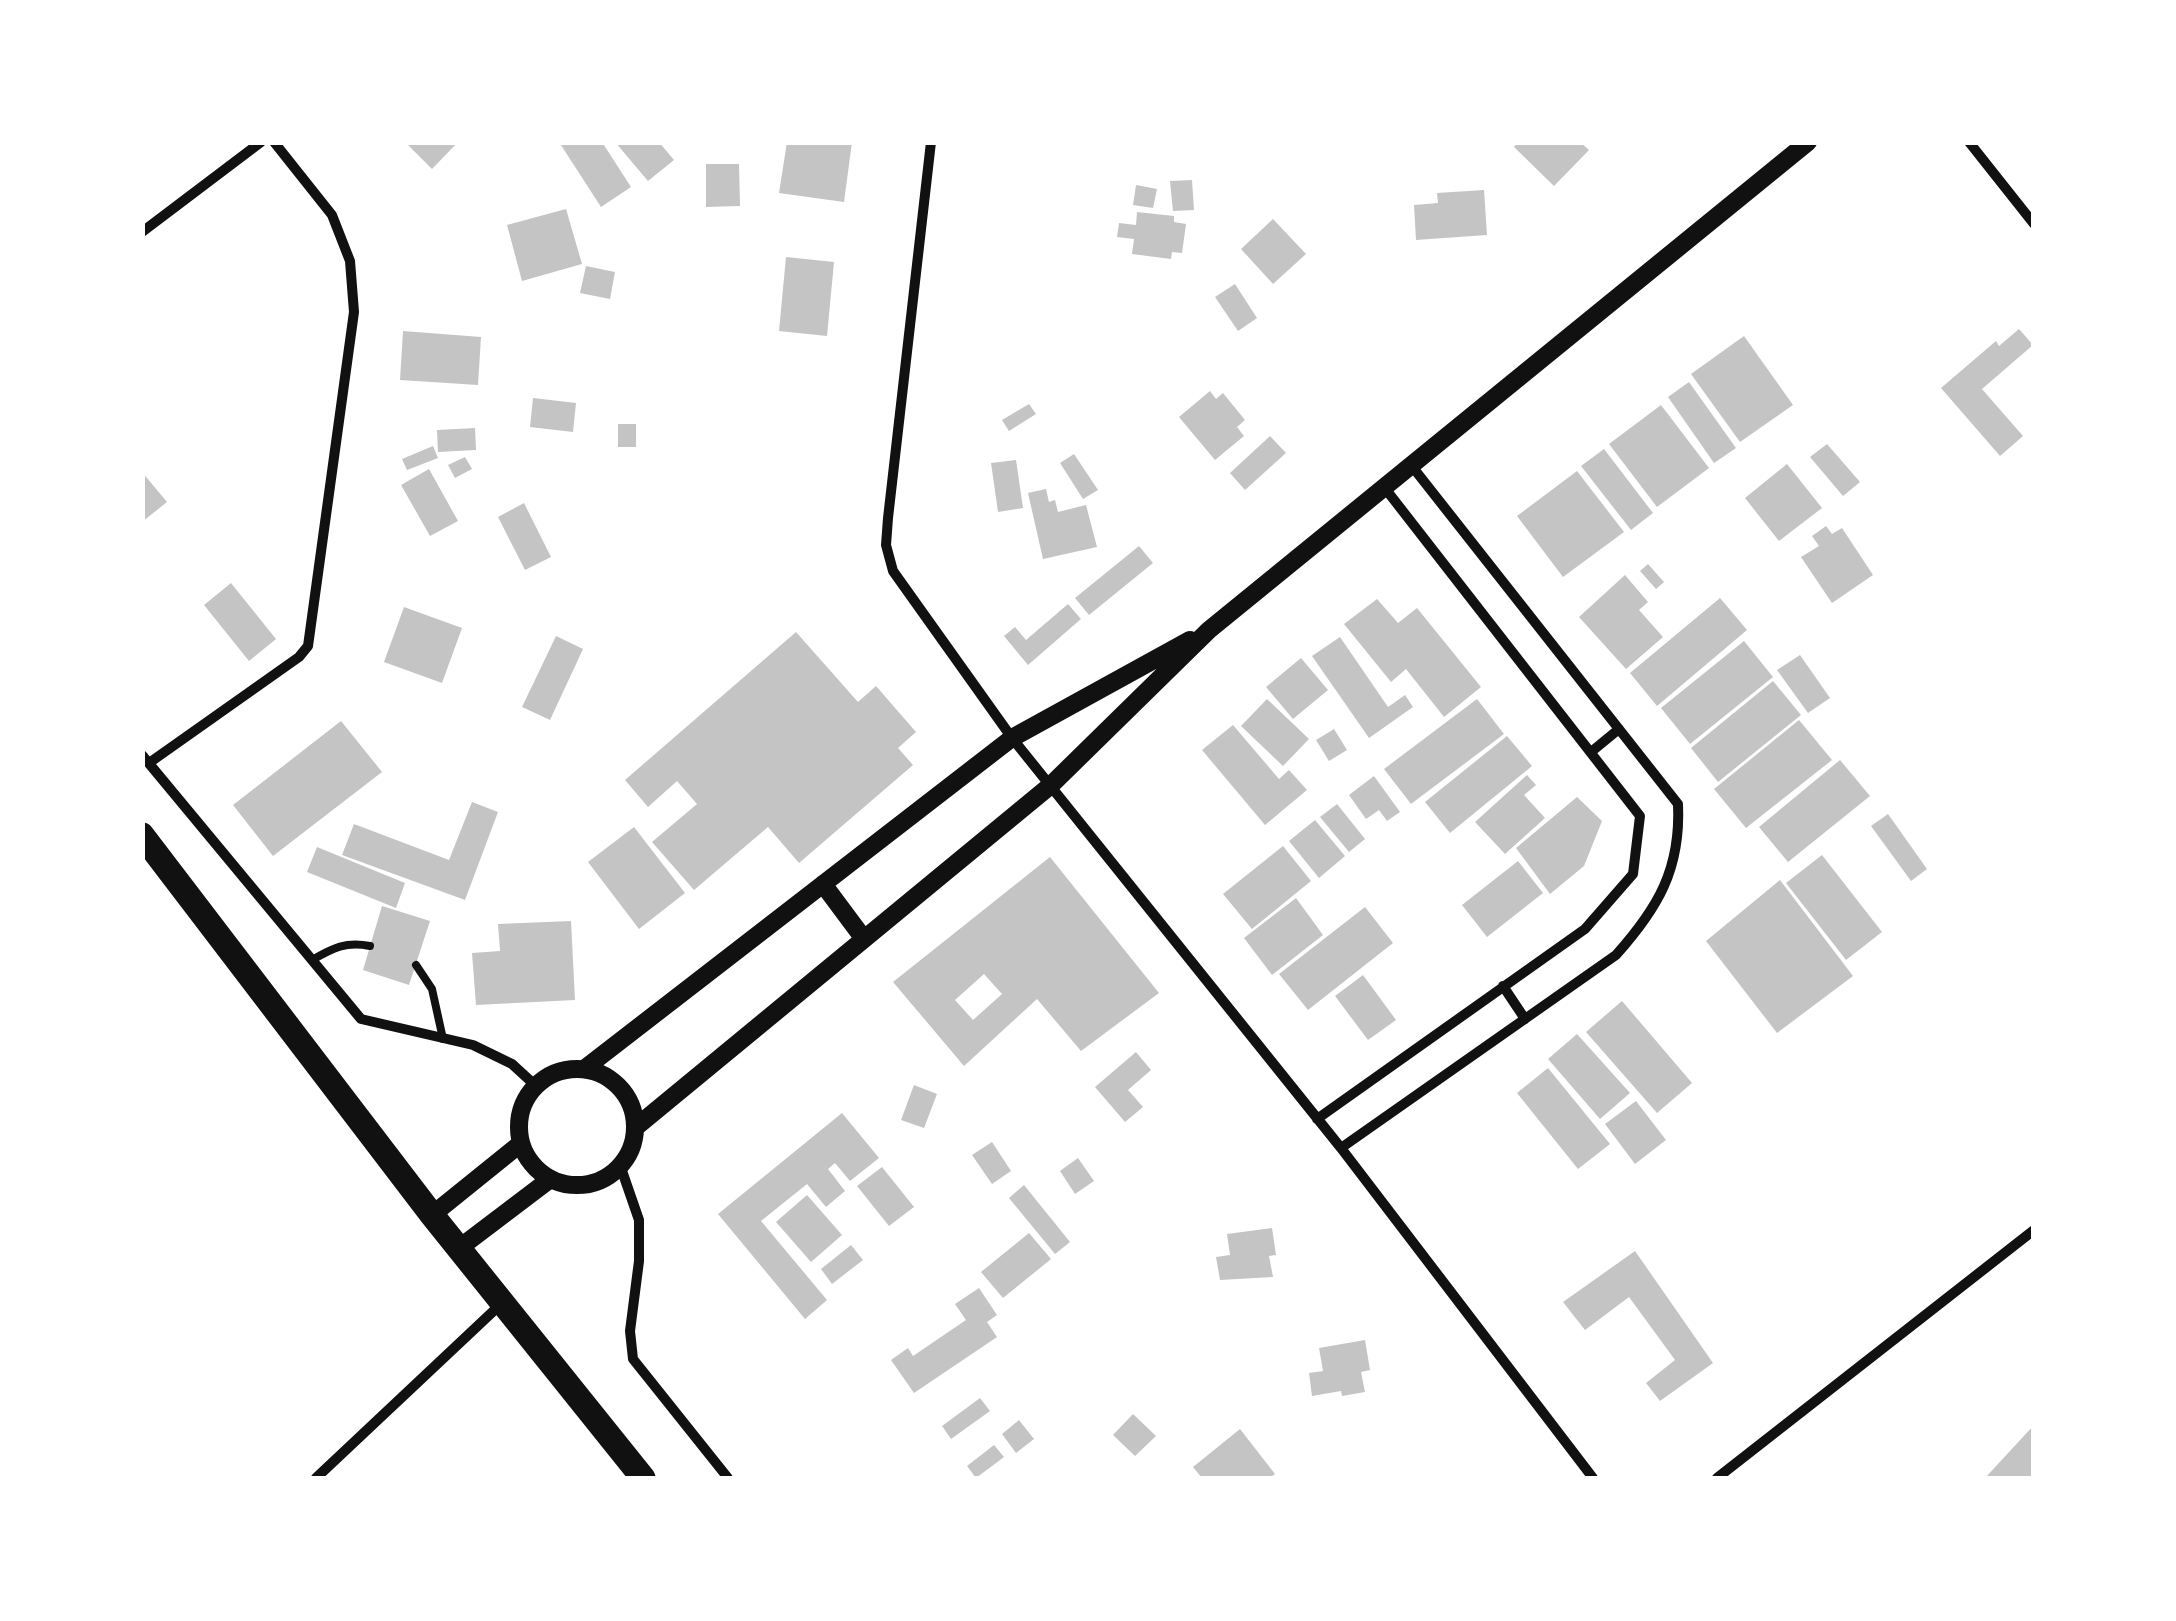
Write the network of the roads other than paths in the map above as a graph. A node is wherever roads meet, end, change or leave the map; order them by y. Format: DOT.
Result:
graph roads {
  1 [pos="261,142"];
  2 [pos="274,142"];
  3 [pos="931,142"];
  4 [pos="1808,142"];
  5 [pos="1969,142"];
  6 [pos="2034,224"];
  7 [pos="142,232"];
  8 [pos="1411,464"];
  9 [pos="1384,486"];
  10 [pos="1209,630"];
  11 [pos="1619,730"];
  12 [pos="1012,738"];
  13 [pos="1591,752"];
  14 [pos="146,759"];
  15 [pos="1051,785"];
  16 [pos="142,835"];
  17 [pos="823,884"];
  18 [pos="864,939"];
  19 [pos="370,946"];
  20 [pos="312,960"];
  21 [pos="416,965"];
  22 [pos="1503,986"];
  23 [pos="1525,1019"];
  24 [pos="443,1040"];
  25 [pos="584,1069"];
  26 [pos="536,1086"];
  27 [pos="1317,1119"];
  28 [pos="636,1126"];
  29 [pos="520,1144"];
  30 [pos="1341,1148"];
  31 [pos="621,1168"];
  32 [pos="549,1180"];
  33 [pos="432,1215"];
  34 [pos="2034,1230"];
  35 [pos="458,1249"];
  36 [pos="502,1302"];
  37 [pos="316,1478"];
  38 [pos="643,1478"];
  39 [pos="728,1478"];
  40 [pos="1594,1478"];
  41 [pos="1717,1478"];
  1 -- 7 [label="street"];
  2 -- 14 [label="street"];
  3 -- 12 [label="street"];
  4 -- 8 [label="street"];
  5 -- 6 [label="street"];
  8 -- 9 [label="street"];
  8 -- 11 [label="street"];
  9 -- 10 [label="street"];
  9 -- 13 [label="street"];
  10 -- 12 [label="street"];
  10 -- 15 [label="street"];
  11 -- 13 [label="street"];
  11 -- 23 [label="street"];
  12 -- 15 [label="street"];
  12 -- 17 [label="street"];
  13 -- 22 [label="street"];
  14 -- 20 [label="street"];
  15 -- 18 [label="street"];
  15 -- 27 [label="street"];
  16 -- 33 [label="highway"];
  17 -- 18 [label="street"];
  17 -- 25 [label="street"];
  18 -- 28 [label="street"];
  19 -- 20 [label="lane"];
  20 -- 24 [label="street"];
  21 -- 24 [label="lane"];
  22 -- 23 [label="street"];
  22 -- 27 [label="street"];
  23 -- 30 [label="street"];
  24 -- 26 [label="street"];
  25 -- 26 [label="street"];
  25 -- 28 [label="street"];
  26 -- 29 [label="street"];
  27 -- 30 [label="street"];
  28 -- 31 [label="street"];
  29 -- 32 [label="street"];
  29 -- 33 [label="street"];
  30 -- 40 [label="street"];
  31 -- 32 [label="street"];
  31 -- 39 [label="street"];
  32 -- 35 [label="street"];
  33 -- 35 [label="highway"];
  34 -- 41 [label="street"];
  35 -- 36 [label="highway"];
  36 -- 37 [label="street"];
  36 -- 38 [label="highway"];
}
